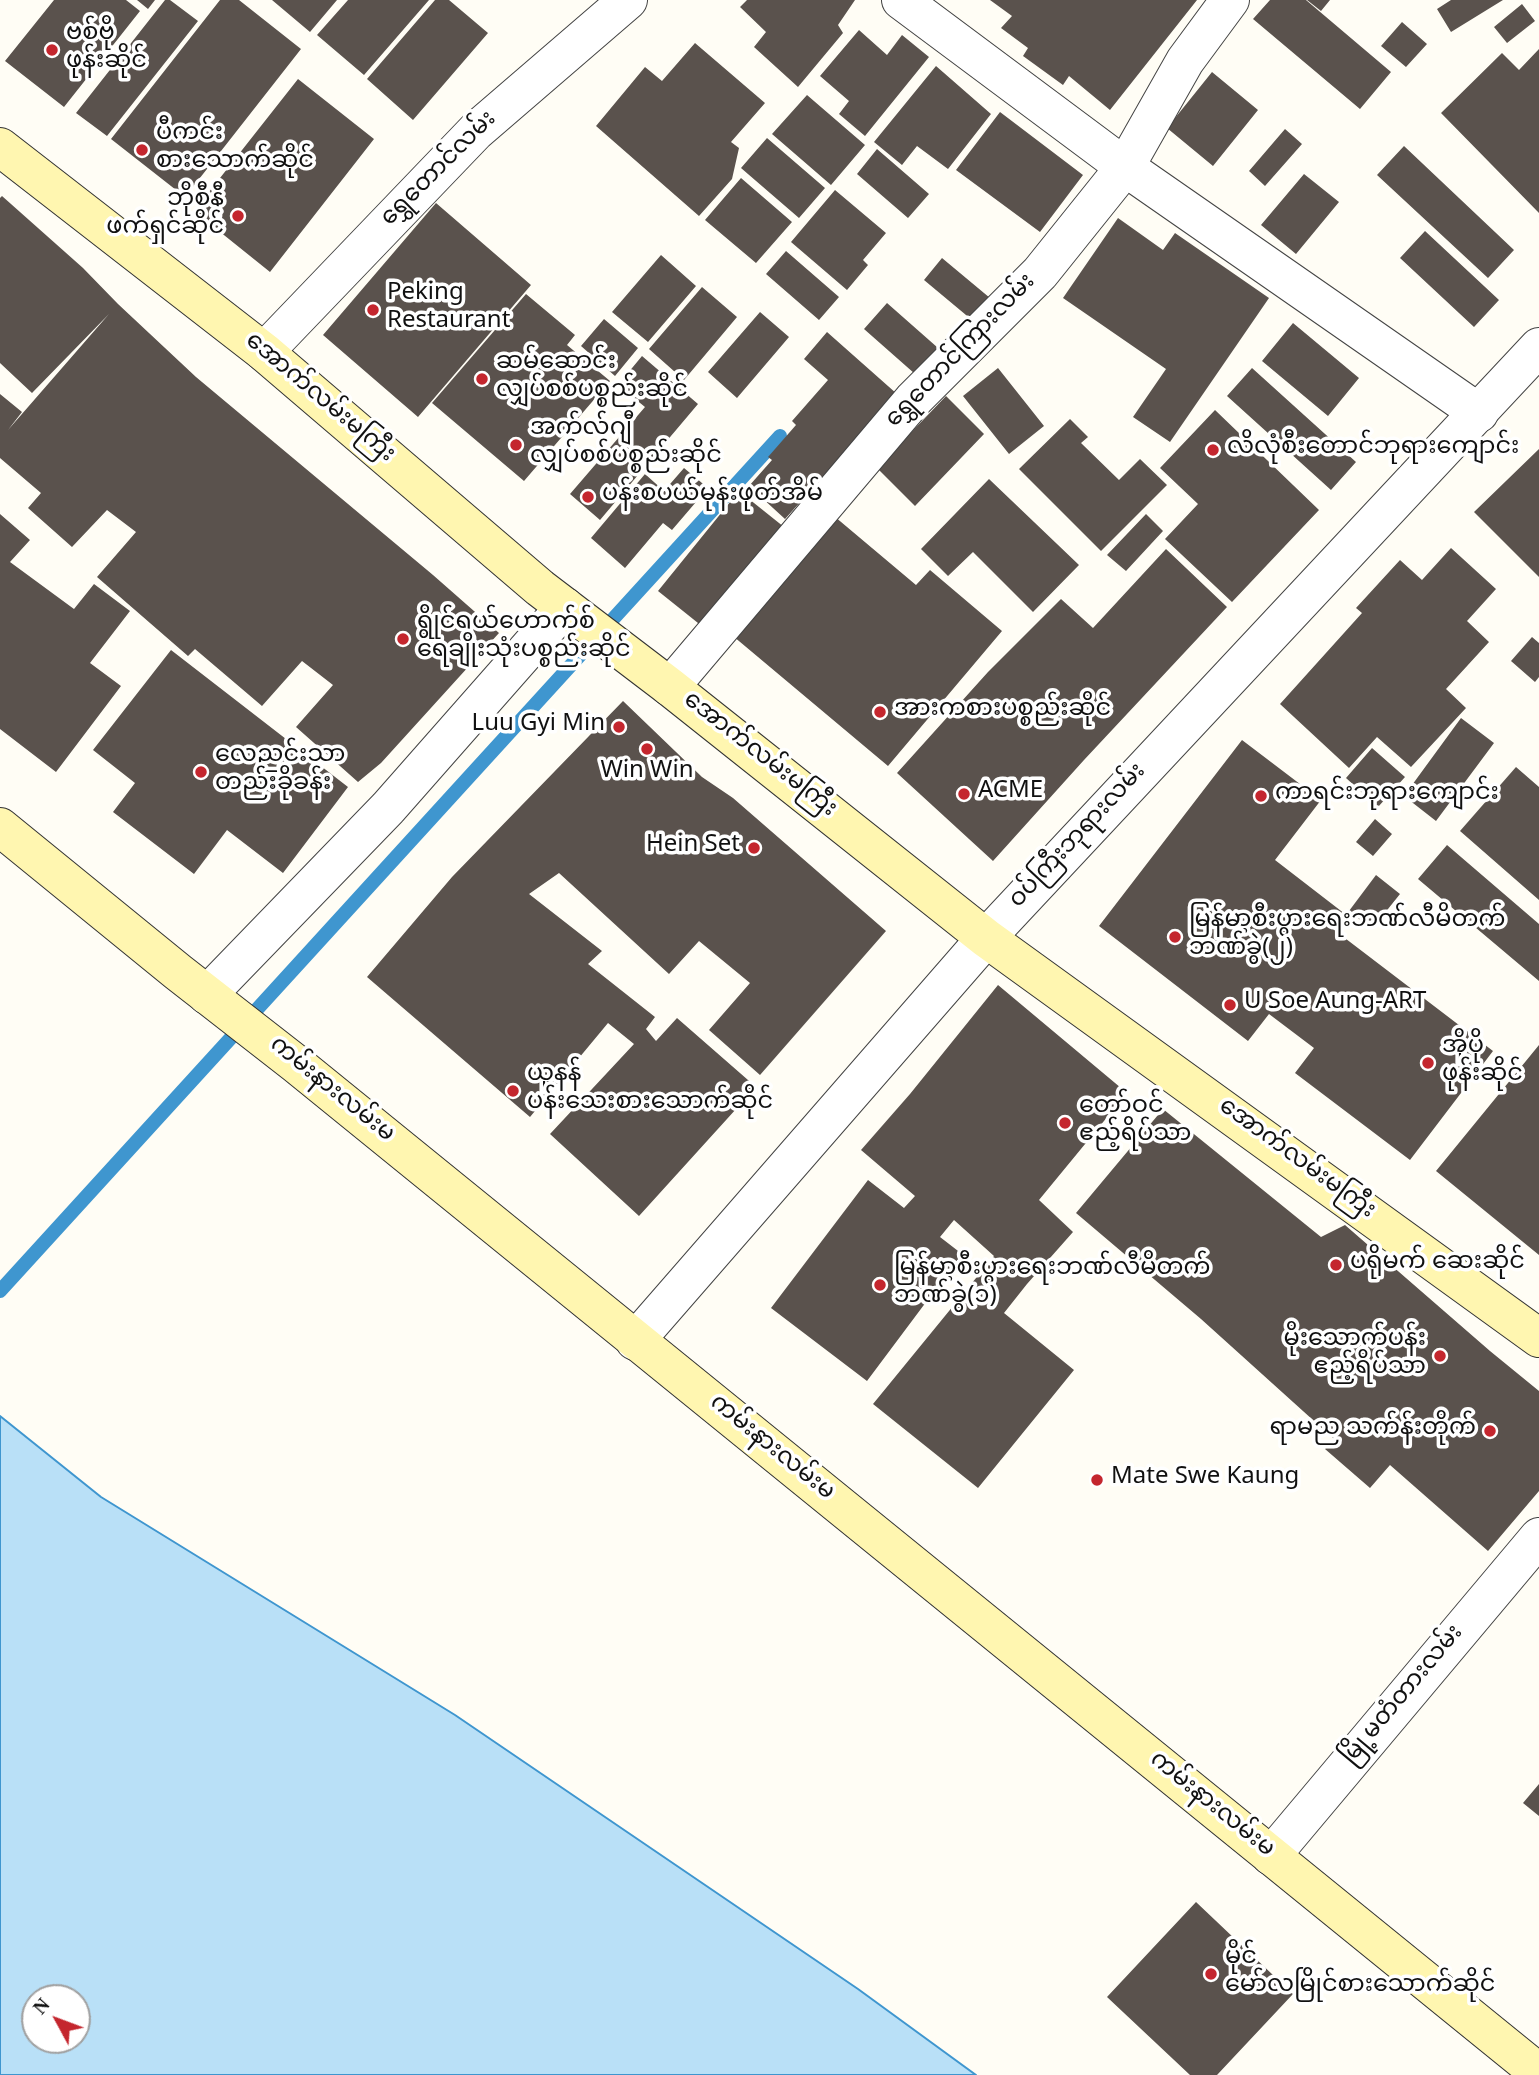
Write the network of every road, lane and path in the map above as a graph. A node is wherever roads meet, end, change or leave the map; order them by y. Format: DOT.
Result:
graph roads {
  1 [pos="628,0"];
  2 [pos="901,0"];
  3 [pos="1230,0"];
  4 [pos="0,147"];
  5 [pos="1125,167"];
  6 [pos="1539,347"];
  7 [pos="264,352"];
  8 [pos="1479,413"];
  9 [pos="565,607"];
  10 [pos="670,687"];
  11 [pos="0,827"];
  12 [pos="986,937"];
  13 [pos="207,995"];
  14 [pos="1539,1338"];
  15 [pos="635,1341"];
  16 [pos="1539,1537"];
  17 [pos="1271,1856"];
  18 [pos="1539,2073"];
  1 -- 7 [label="street, ရွှေတောင်လမ်း"];
  2 -- 5 [label="street"];
  3 -- 5 [label="street, ရွှေတောင်ကြားလမ်း"];
  4 -- 7 [label="main road, အောက်လမ်းမကြီး"];
  5 -- 8 [label="street"];
  5 -- 10 [label="street, ရွှေတောင်ကြားလမ်း"];
  6 -- 8 [label="street, ဝပ်ကြီးဘုရားလမ်း"];
  7 -- 9 [label="main road, အောက်လမ်းမကြီး"];
  8 -- 12 [label="street, ဝပ်ကြီးဘုရားလမ်း"];
  9 -- 10 [label="main road, အောက်လမ်းမကြီး"];
  9 -- 13 [label="street"];
  10 -- 12 [label="main road, အောက်လမ်းမကြီး"];
  11 -- 13 [label="main road, ကမ်းနားလမ်းမ"];
  12 -- 14 [label="main road, အောက်လမ်းမကြီး"];
  12 -- 15 [label="street, ဝပ်ကြီးဘုရားလမ်း"];
  13 -- 15 [label="main road, ကမ်းနားလမ်းမ"];
  15 -- 17 [label="main road, ကမ်းနားလမ်းမ"];
  16 -- 17 [label="street, မြို့မတံတားလမ်း"];
  17 -- 18 [label="main road, ကမ်းနားလမ်းမ"];
}
